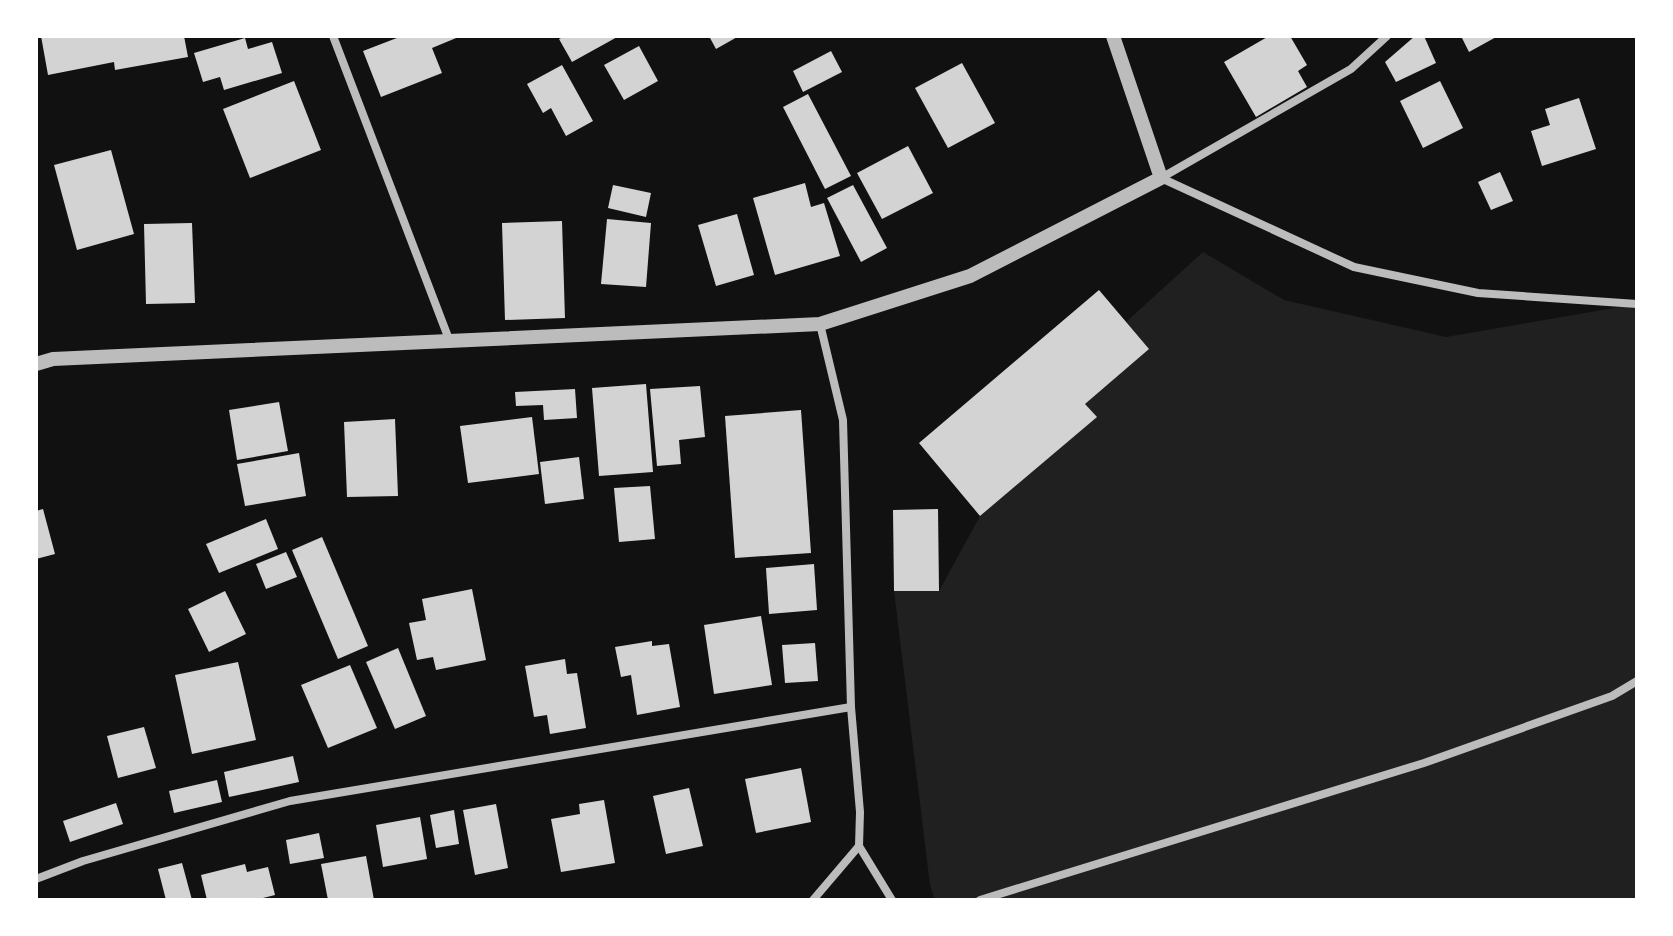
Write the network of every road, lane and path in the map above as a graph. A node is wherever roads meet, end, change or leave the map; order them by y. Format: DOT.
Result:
graph roads {
  1 [pos="333,36"];
  2 [pos="1113,36"];
  3 [pos="1387,36"];
  4 [pos="1161,178"];
  5 [pos="1637,304"];
  6 [pos="820,324"];
  7 [pos="451,343"];
  8 [pos="36,364"];
  9 [pos="1637,681"];
  10 [pos="851,707"];
  11 [pos="859,846"];
  12 [pos="36,879"];
  13 [pos="813,900"];
  14 [pos="892,900"];
  15 [pos="980,900"];
  1 -- 7 [label="street"];
  2 -- 4 [label="street"];
  3 -- 4 [label="street"];
  4 -- 5 [label="street"];
  4 -- 6 [label="street"];
  6 -- 7 [label="street"];
  6 -- 10 [label="street"];
  7 -- 8 [label="street"];
  9 -- 15 [label="street"];
  10 -- 11 [label="street"];
  10 -- 12 [label="street"];
  11 -- 13 [label="street"];
  11 -- 14 [label="street"];
}
